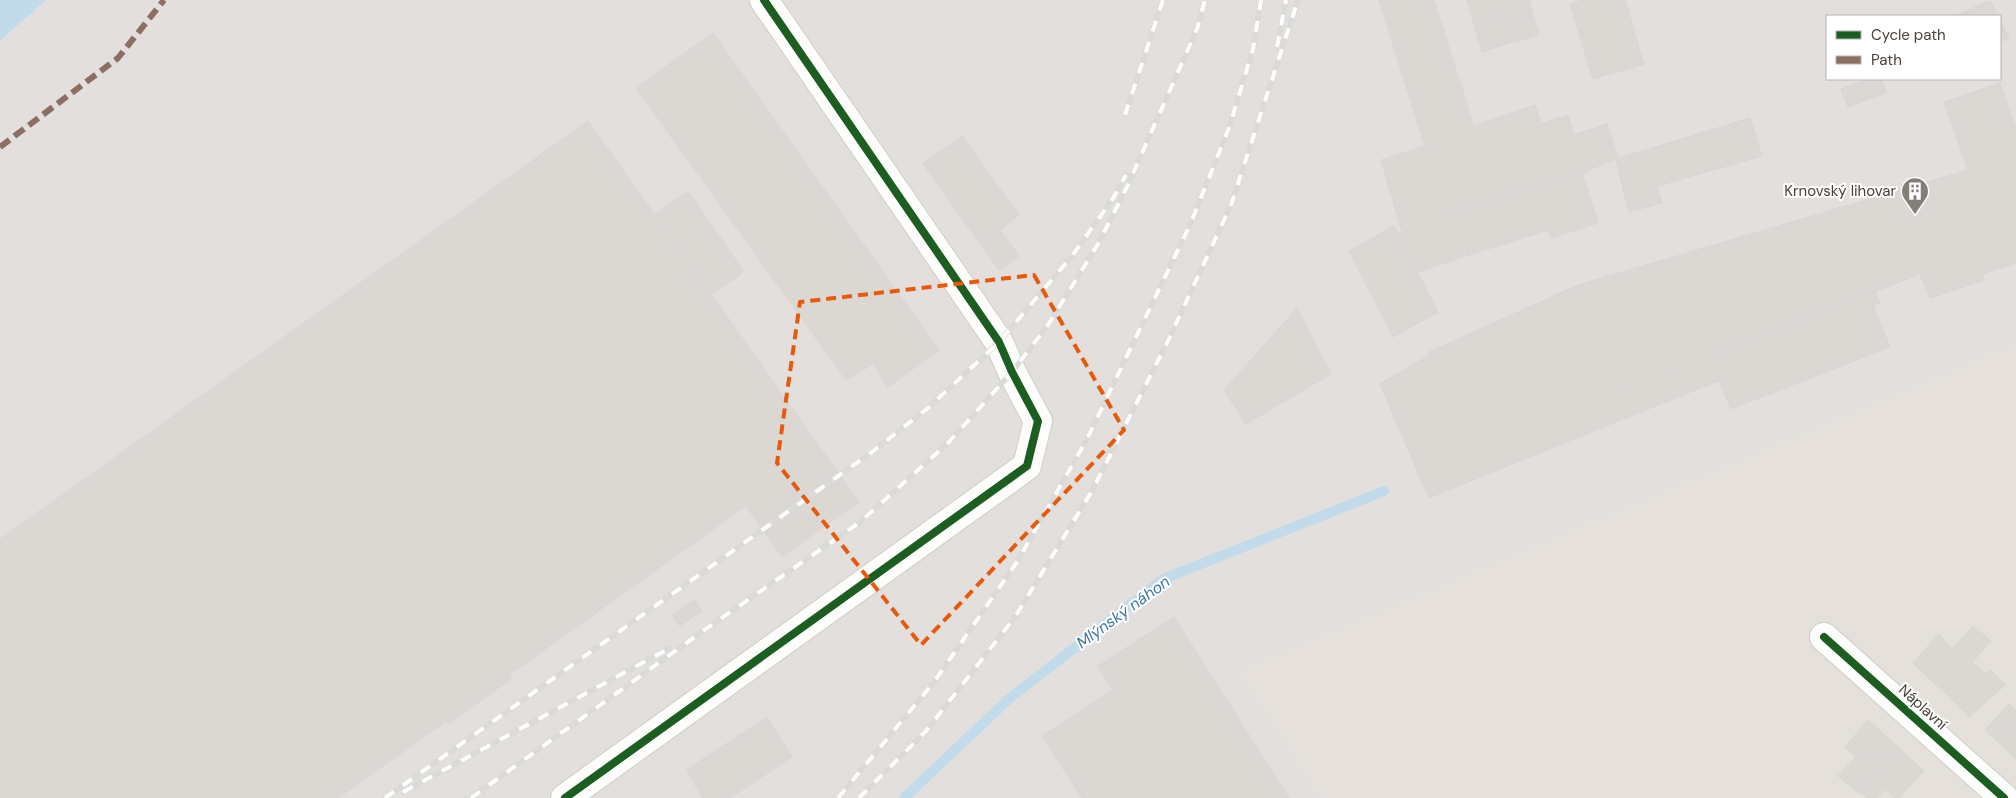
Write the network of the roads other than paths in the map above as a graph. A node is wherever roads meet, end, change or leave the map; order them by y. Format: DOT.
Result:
graph roads {
  1 [pos="764,0"];
  2 [pos="1824,637"];
  3 [pos="565,798"];
  4 [pos="2004,798"];
  1 -- 3 [label="street"];
  2 -- 4 [label="street, Náplavní"];
}
